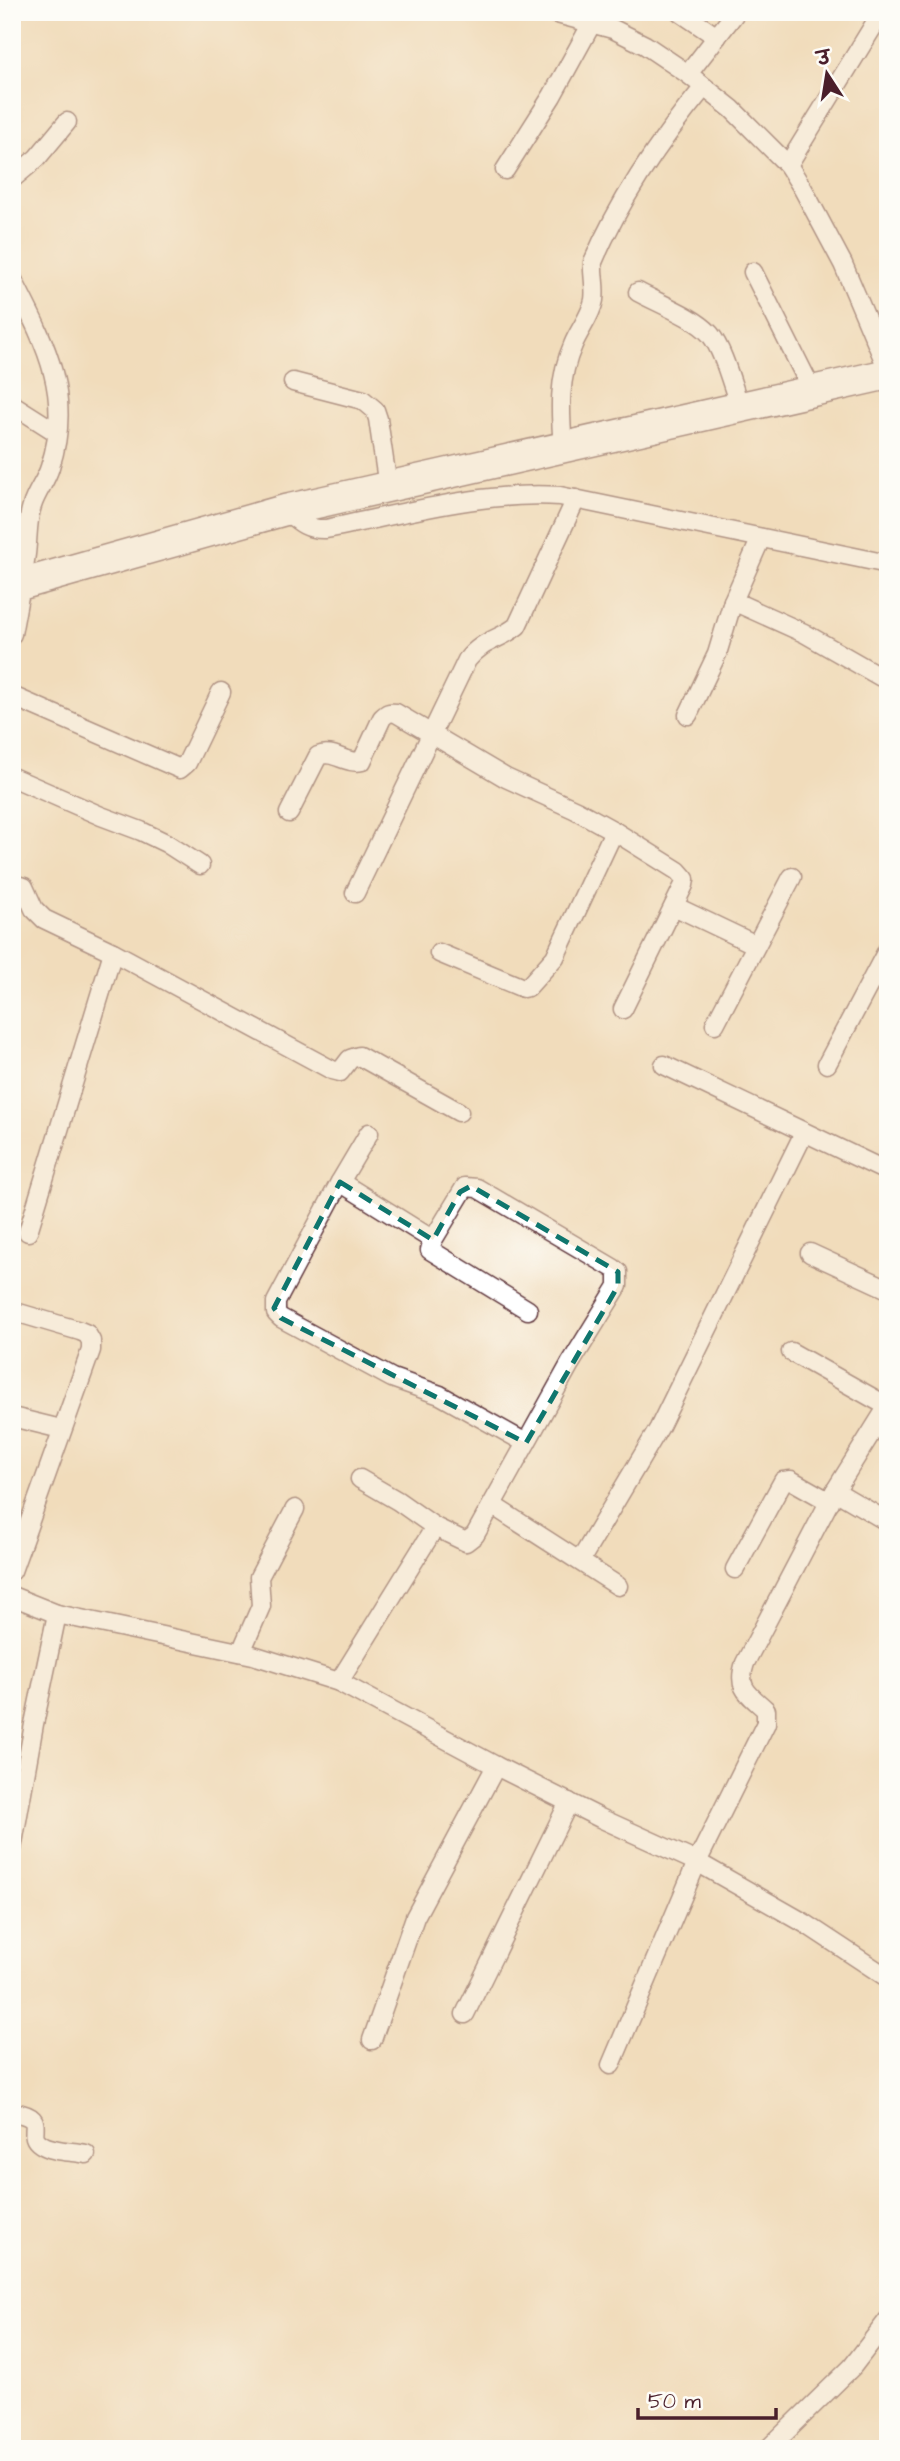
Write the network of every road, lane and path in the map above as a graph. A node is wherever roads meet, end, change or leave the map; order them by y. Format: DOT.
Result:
graph roads {
  1 [pos="680,12"];
  2 [pos="736,12"];
  3 [pos="882,12"];
  4 [pos="552,13"];
  5 [pos="592,23"];
  6 [pos="717,37"];
  7 [pos="688,74"];
  8 [pos="704,87"];
  9 [pos="67,122"];
  10 [pos="788,165"];
  11 [pos="505,170"];
  12 [pos="12,179"];
  13 [pos="753,272"];
  14 [pos="12,278"];
  15 [pos="638,292"];
  16 [pos="888,372"];
  17 [pos="293,382"];
  18 [pos="812,390"];
  19 [pos="12,404"];
  20 [pos="740,407"];
  21 [pos="57,432"];
  22 [pos="563,447"];
  23 [pos="388,487"];
  24 [pos="576,499"];
  25 [pos="32,505"];
  26 [pos="12,510"];
  27 [pos="285,510"];
  28 [pos="761,538"];
  29 [pos="888,564"];
  30 [pos="17,586"];
  31 [pos="733,601"];
  32 [pos="12,634"];
  33 [pos="881,677"];
  34 [pos="221,692"];
  35 [pos="12,696"];
  36 [pos="688,715"];
  37 [pos="431,733"];
  38 [pos="12,777"];
  39 [pos="289,813"];
  40 [pos="614,831"];
  41 [pos="200,864"];
  42 [pos="792,877"];
  43 [pos="12,884"];
  44 [pos="355,893"];
  45 [pos="674,906"];
  46 [pos="756,945"];
  47 [pos="888,949"];
  48 [pos="113,952"];
  49 [pos="439,953"];
  50 [pos="623,1009"];
  51 [pos="715,1024"];
  52 [pos="827,1064"];
  53 [pos="664,1065"];
  54 [pos="459,1112"];
  55 [pos="369,1133"];
  56 [pos="804,1133"];
  57 [pos="888,1172"];
  58 [pos="340,1182"];
  59 [pos="28,1232"];
  60 [pos="433,1240"];
  61 [pos="810,1253"];
  62 [pos="888,1289"];
  63 [pos="528,1310"];
  64 [pos="12,1311"];
  65 [pos="791,1352"];
  66 [pos="888,1406"];
  67 [pos="12,1417"];
  68 [pos="61,1429"];
  69 [pos="526,1443"];
  70 [pos="360,1479"];
  71 [pos="833,1497"];
  72 [pos="492,1505"];
  73 [pos="295,1509"];
  74 [pos="888,1522"];
  75 [pos="435,1527"];
  76 [pos="580,1561"];
  77 [pos="735,1569"];
  78 [pos="12,1571"];
  79 [pos="618,1586"];
  80 [pos="12,1596"];
  81 [pos="57,1614"];
  82 [pos="241,1653"];
  83 [pos="339,1682"];
  84 [pos="496,1766"];
  85 [pos="569,1802"];
  86 [pos="12,1849"];
  87 [pos="697,1862"];
  88 [pos="888,1978"];
  89 [pos="465,2014"];
  90 [pos="372,2040"];
  91 [pos="611,2065"];
  92 [pos="12,2112"];
  93 [pos="86,2154"];
  94 [pos="888,2320"];
  95 [pos="768,2449"];
  1 -- 6 [label="street"];
  2 -- 6 [label="street"];
  3 -- 10 [label="street"];
  4 -- 5 [label="street"];
  5 -- 7 [label="street"];
  5 -- 11 [label="street"];
  6 -- 7 [label="street"];
  7 -- 8 [label="street"];
  8 -- 10 [label="street"];
  8 -- 22 [label="street"];
  9 -- 12 [label="street"];
  10 -- 16 [label="street"];
  13 -- 18 [label="street"];
  14 -- 21 [label="street"];
  15 -- 20 [label="street"];
  16 -- 18 [label="highway"];
  17 -- 23 [label="street"];
  18 -- 20 [label="highway"];
  19 -- 21 [label="street"];
  20 -- 22 [label="highway"];
  21 -- 25 [label="street"];
  22 -- 23 [label="highway"];
  23 -- 27 [label="highway"];
  24 -- 27 [label="street"];
  24 -- 28 [label="street"];
  24 -- 37 [label="street"];
  25 -- 26 [label="street"];
  25 -- 30 [label="street"];
  27 -- 30 [label="highway"];
  28 -- 29 [label="street"];
  28 -- 31 [label="street"];
  30 -- 32 [label="street"];
  31 -- 33 [label="street"];
  31 -- 36 [label="street"];
  34 -- 35 [label="street"];
  37 -- 39 [label="street"];
  37 -- 40 [label="street"];
  37 -- 44 [label="street"];
  38 -- 41 [label="street"];
  40 -- 45 [label="street"];
  40 -- 49 [label="street"];
  42 -- 46 [label="street"];
  43 -- 48 [label="street"];
  45 -- 46 [label="street"];
  45 -- 50 [label="street"];
  46 -- 51 [label="street"];
  47 -- 52 [label="street"];
  48 -- 54 [label="street"];
  48 -- 59 [label="street"];
  53 -- 56 [label="street"];
  55 -- 58 [label="street"];
  56 -- 57 [label="street"];
  56 -- 76 [label="street"];
  58 -- 60 [label="street"];
  58 -- 69 [label="street"];
  60 -- 63 [label="street"];
  60 -- 69 [label="street"];
  61 -- 62 [label="street"];
  64 -- 68 [label="street"];
  65 -- 66 [label="street"];
  66 -- 71 [label="street"];
  67 -- 68 [label="street"];
  68 -- 78 [label="street"];
  69 -- 72 [label="street"];
  70 -- 75 [label="street"];
  71 -- 74 [label="street"];
  71 -- 77 [label="street"];
  71 -- 87 [label="street"];
  72 -- 75 [label="street"];
  72 -- 76 [label="street"];
  73 -- 82 [label="street"];
  75 -- 83 [label="street"];
  76 -- 79 [label="street"];
  80 -- 81 [label="street"];
  81 -- 82 [label="street"];
  81 -- 86 [label="street"];
  82 -- 83 [label="street"];
  83 -- 84 [label="street"];
  84 -- 85 [label="street"];
  84 -- 90 [label="street"];
  85 -- 87 [label="street"];
  85 -- 89 [label="street"];
  87 -- 88 [label="street"];
  87 -- 91 [label="street"];
  92 -- 93 [label="street"];
  94 -- 95 [label="street"];
}
